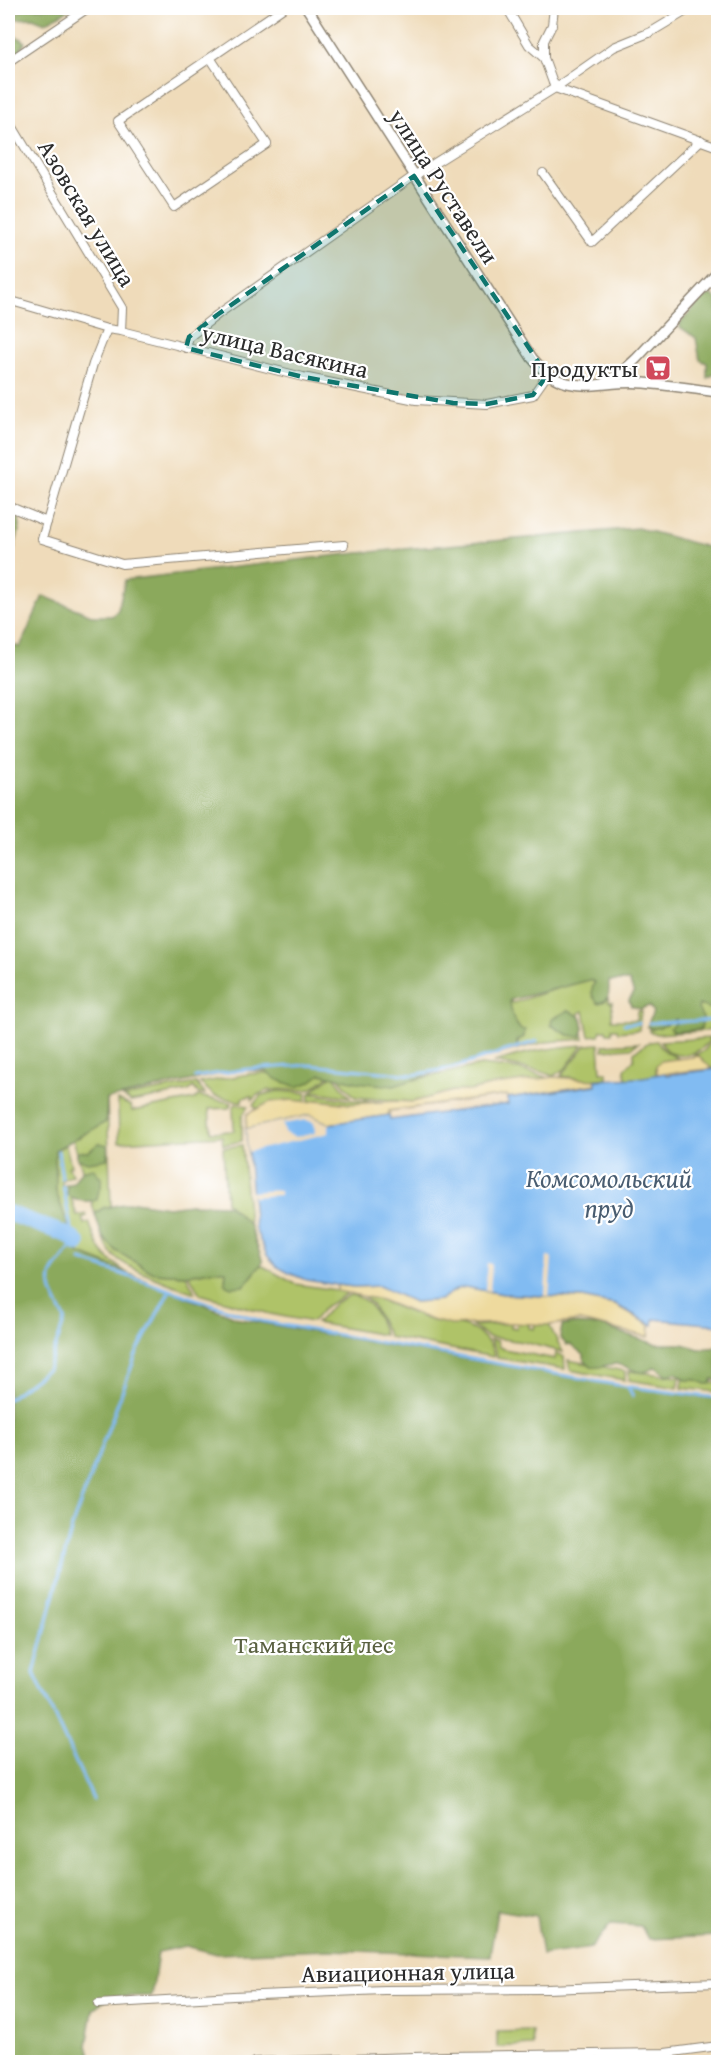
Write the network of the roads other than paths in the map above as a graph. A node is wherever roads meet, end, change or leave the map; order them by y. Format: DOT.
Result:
graph roads {
  1 [pos="88,8"];
  2 [pos="283,8"];
  3 [pos="308,8"];
  4 [pos="507,8"];
  5 [pos="554,8"];
  6 [pos="691,8"];
  7 [pos="211,58"];
  8 [pos="544,58"];
  9 [pos="8,62"];
  10 [pos="555,88"];
  11 [pos="8,119"];
  12 [pos="702,140"];
  13 [pos="718,147"];
  14 [pos="543,173"];
  15 [pos="414,176"];
  16 [pos="718,272"];
  17 [pos="8,300"];
  18 [pos="107,330"];
  19 [pos="121,331"];
  20 [pos="186,348"];
  21 [pos="551,377"];
  22 [pos="601,384"];
  23 [pos="718,392"];
  24 [pos="8,506"];
  25 [pos="47,522"];
  26 [pos="344,545"];
  27 [pos="718,1983"];
  28 [pos="98,2004"];
  29 [pos="718,2046"];
  30 [pos="254,2062"];
  1 -- 9 [label="street"];
  2 -- 7 [label="street"];
  3 -- 15 [label="street, улица Руставели"];
  4 -- 8 [label="street"];
  5 -- 8 [label="street"];
  6 -- 10 [label="street"];
  7 -- 7 [label="street"];
  8 -- 10 [label="street"];
  10 -- 12 [label="street"];
  10 -- 15 [label="street"];
  11 -- 19 [label="street, Азовская улица"];
  12 -- 13 [label="street"];
  12 -- 14 [label="street"];
  15 -- 20 [label="street"];
  15 -- 21 [label="street, улица Руставели"];
  16 -- 22 [label="street"];
  17 -- 18 [label="street, улица Васякина"];
  18 -- 19 [label="street, улица Васякина"];
  18 -- 25 [label="street"];
  19 -- 20 [label="street, улица Васякина"];
  20 -- 21 [label="street, улица Васякина"];
  21 -- 22 [label="street"];
  22 -- 23 [label="street"];
  24 -- 25 [label="street"];
  25 -- 26 [label="street"];
  27 -- 28 [label="street, Авиационная улица"];
  29 -- 30 [label="street"];
}
